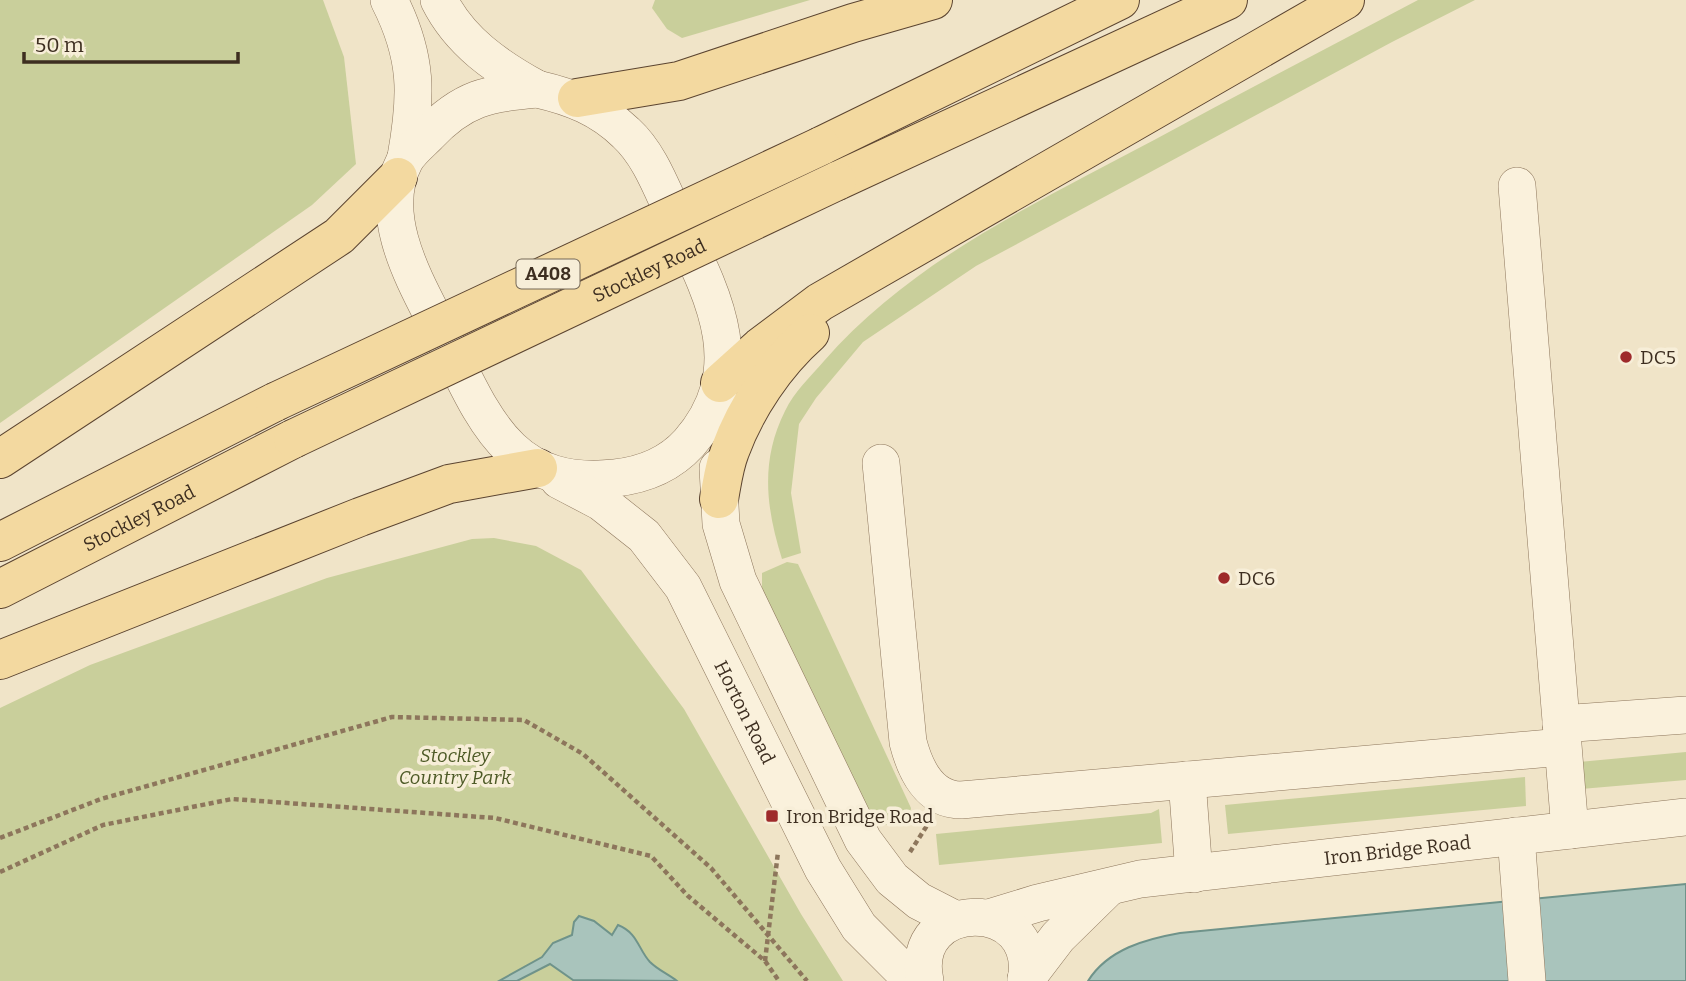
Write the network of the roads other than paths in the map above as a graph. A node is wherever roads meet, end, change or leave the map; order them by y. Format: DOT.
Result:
graph roads {
  1 [pos="389,0"];
  2 [pos="439,0"];
  3 [pos="933,0"];
  4 [pos="1120,0"];
  5 [pos="1228,0"];
  6 [pos="1345,0"];
  7 [pos="537,89"];
  8 [pos="577,99"];
  9 [pos="402,167"];
  10 [pos="1517,186"];
  11 [pos="938,232"];
  12 [pos="718,392"];
  13 [pos="0,460"];
  14 [pos="881,463"];
  15 [pos="543,471"];
  16 [pos="719,499"];
  17 [pos="0,542"];
  18 [pos="0,589"];
  19 [pos="0,660"];
  20 [pos="1686,715"];
  21 [pos="1562,736"];
  22 [pos="1187,780"];
  23 [pos="1686,817"];
  24 [pos="1570,830"];
  25 [pos="1518,853"];
  26 [pos="1194,874"];
  27 [pos="1108,888"];
  28 [pos="973,919"];
  29 [pos="1026,980"];
  30 [pos="913,981"];
  31 [pos="925,981"];
  32 [pos="1527,981"];
  1 -- 9 [label="street, Horton Road"];
  2 -- 7 [label="street"];
  3 -- 8 [label="main road"];
  4 -- 17 [label="main road, Stockley Road / A408, bridge"];
  5 -- 18 [label="main road, Stockley Road / A408, bridge"];
  6 -- 11 [label="main road"];
  7 -- 8 [label="street"];
  7 -- 9 [label="street"];
  8 -- 12 [label="street"];
  9 -- 13 [label="main road"];
  9 -- 15 [label="street, Horton Road"];
  10 -- 21 [label="street"];
  11 -- 12 [label="main road"];
  11 -- 16 [label="main road"];
  12 -- 15 [label="street"];
  12 -- 16 [label="street"];
  14 -- 22 [label="street"];
  15 -- 19 [label="main road"];
  15 -- 30 [label="street, Horton Road"];
  16 -- 28 [label="street"];
  20 -- 21 [label="street"];
  21 -- 22 [label="street"];
  21 -- 24 [label="street"];
  22 -- 26 [label="street"];
  23 -- 24 [label="street, Iron Bridge Road"];
  24 -- 25 [label="street, Iron Bridge Road"];
  25 -- 26 [label="street, Iron Bridge Road"];
  25 -- 32 [label="street"];
  26 -- 27 [label="street, Iron Bridge Road"];
  27 -- 28 [label="street, Iron Bridge Road"];
  27 -- 29 [label="street"];
  28 -- 29 [label="street"];
  28 -- 31 [label="street"];
}
